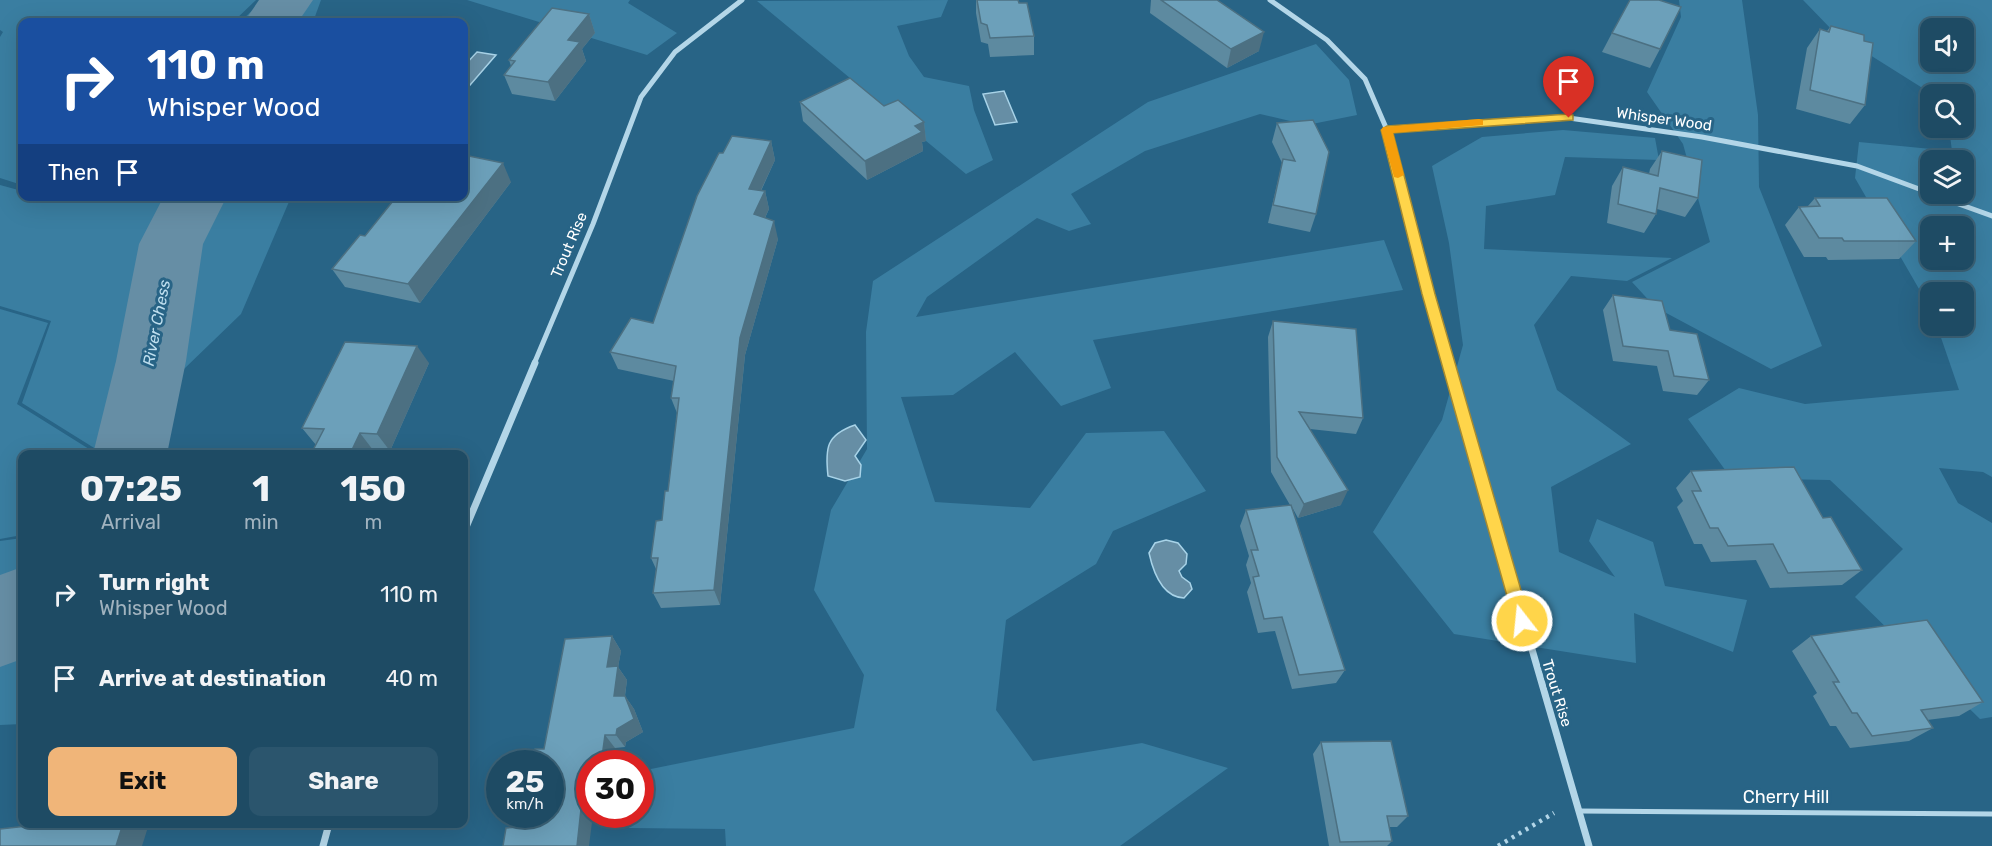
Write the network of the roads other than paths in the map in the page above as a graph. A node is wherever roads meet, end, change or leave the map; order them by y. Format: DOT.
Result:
graph roads {
  1 [pos="742,0"];
  2 [pos="1270,0"];
  3 [pos="1387,130"];
  4 [pos="1920,189"];
  5 [pos="1960,204"];
  6 [pos="1992,216"];
  7 [pos="468,522"];
  8 [pos="1579,811"];
  9 [pos="1992,814"];
  10 [pos="328,828"];
  11 [pos="323,846"];
  12 [pos="1588,846"];
  1 -- 7 [label="street, Trout Rise"];
  2 -- 3 [label="street, Trout Rise"];
  3 -- 4 [label="street, Whisper Wood"];
  3 -- 8 [label="street, Trout Rise"];
  5 -- 6 [label="street, Whisper Wood"];
  8 -- 9 [label="lane, Cherry Hill"];
  8 -- 12 [label="street, Trout Rise"];
  10 -- 11 [label="street"];
}
